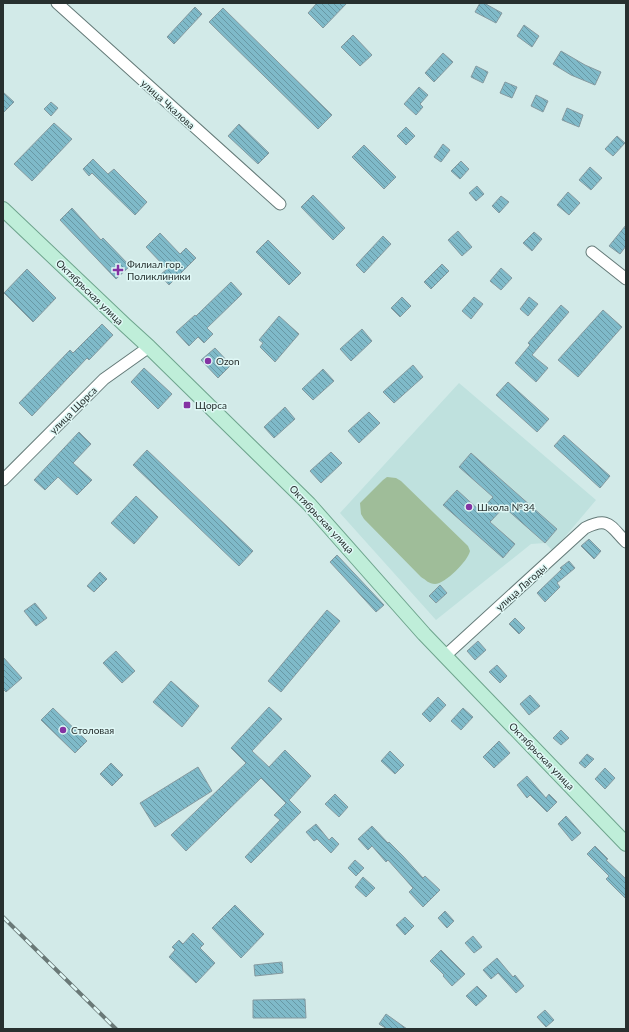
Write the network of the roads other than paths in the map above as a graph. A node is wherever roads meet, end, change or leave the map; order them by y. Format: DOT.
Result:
graph roads {
  1 [pos="57,3"];
  2 [pos="280,204"];
  3 [pos="3,209"];
  4 [pos="592,252"];
  5 [pos="626,279"];
  6 [pos="149,347"];
  7 [pos="3,480"];
  8 [pos="626,542"];
  9 [pos="446,655"];
  10 [pos="626,844"];
  1 -- 2 [label="street, улица Чкалова"];
  3 -- 6 [label="main road, Октябрьская улица"];
  4 -- 5 [label="street"];
  6 -- 7 [label="street, улица Щорса"];
  6 -- 9 [label="main road, Октябрьская улица"];
  8 -- 9 [label="street, улица Лагоды"];
  9 -- 10 [label="main road, Октябрьская улица"];
}
